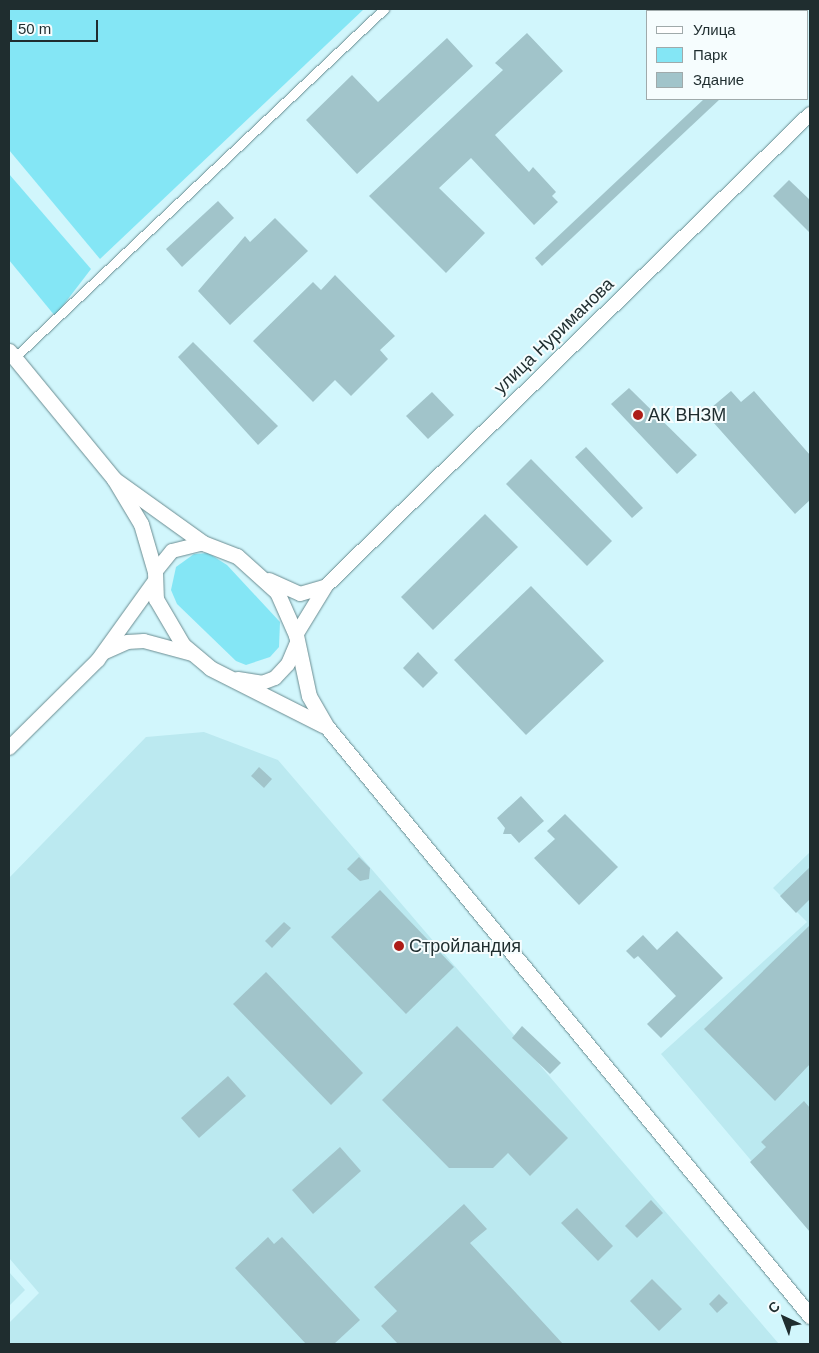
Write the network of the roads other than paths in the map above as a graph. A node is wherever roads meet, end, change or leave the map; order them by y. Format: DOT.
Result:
graph roads {
  1 [pos="384,9"];
  2 [pos="810,114"];
  3 [pos="12,355"];
  4 [pos="114,480"];
  5 [pos="202,543"];
  6 [pos="262,576"];
  7 [pos="155,577"];
  8 [pos="326,586"];
  9 [pos="296,639"];
  10 [pos="104,652"];
  11 [pos="192,654"];
  12 [pos="232,678"];
  13 [pos="326,727"];
  14 [pos="9,748"];
  15 [pos="810,1316"];
  1 -- 3 [label="street"];
  2 -- 8 [label="main road, улица Нуриманова"];
  3 -- 4 [label="main road"];
  4 -- 5 [label="main road"];
  4 -- 7 [label="main road"];
  5 -- 6 [label="main road"];
  5 -- 7 [label="main road"];
  6 -- 8 [label="main road"];
  6 -- 9 [label="main road"];
  7 -- 10 [label="main road"];
  7 -- 11 [label="main road"];
  8 -- 9 [label="main road"];
  9 -- 12 [label="main road"];
  9 -- 13 [label="main road"];
  10 -- 11 [label="main road"];
  10 -- 14 [label="main road"];
  11 -- 12 [label="main road"];
  12 -- 13 [label="main road"];
  13 -- 15 [label="main road"];
}
